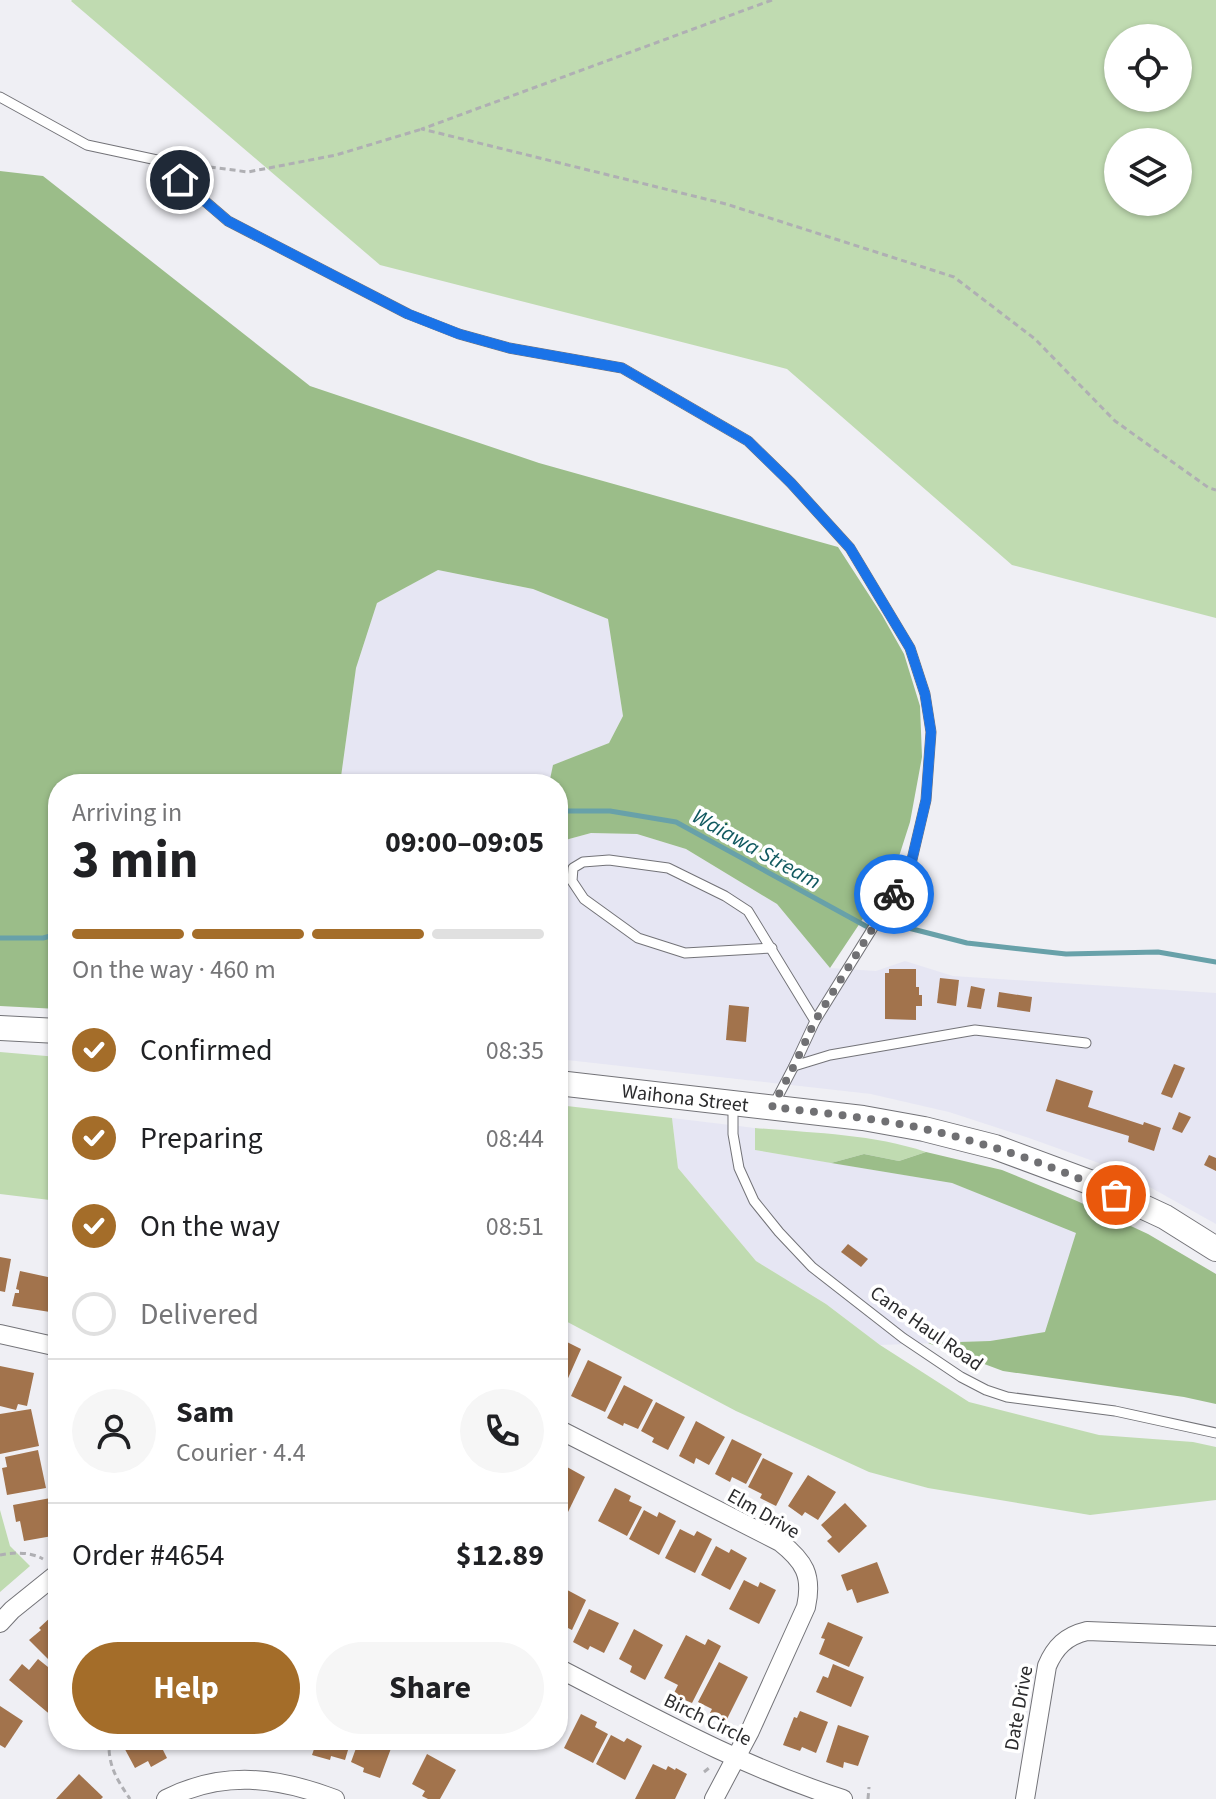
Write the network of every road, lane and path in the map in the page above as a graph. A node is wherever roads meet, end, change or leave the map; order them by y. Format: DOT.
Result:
graph roads {
  1 [pos="772,0"];
  2 [pos="0,97"];
  3 [pos="422,129"];
  4 [pos="157,160"];
  5 [pos="1216,490"];
  6 [pos="772,948"];
  7 [pos="815,1021"];
  8 [pos="0,1028"];
  9 [pos="48,1030"];
  10 [pos="1086,1043"];
  11 [pos="794,1066"];
  12 [pos="568,1084"];
  13 [pos="733,1102"];
  14 [pos="772,1107"];
  15 [pos="1216,1249"];
  16 [pos="0,1334"];
  17 [pos="48,1345"];
  18 [pos="1216,1433"];
  19 [pos="568,1434"];
  20 [pos="0,1555"];
  21 [pos="43,1559"];
  22 [pos="48,1581"];
  23 [pos="0,1623"];
  24 [pos="1216,1636"];
  25 [pos="568,1673"];
  26 [pos="109,1750"];
  27 [pos="735,1758"];
  28 [pos="709,1768"];
  29 [pos="704,1772"];
  30 [pos="869,1787"];
  31 [pos="130,1799"];
  32 [pos="166,1799"];
  33 [pos="335,1799"];
  34 [pos="714,1799"];
  35 [pos="843,1799"];
  36 [pos="868,1799"];
  37 [pos="1025,1799"];
  1 -- 3 [label="path"];
  2 -- 4 [label="lane"];
  3 -- 4 [label="path"];
  3 -- 5 [label="path"];
  4 -- 7 [label="lane"];
  6 -- 6 [label="lane"];
  6 -- 7 [label="lane"];
  7 -- 11 [label="lane"];
  8 -- 9 [label="street"];
  10 -- 11 [label="lane"];
  11 -- 14 [label="lane"];
  12 -- 13 [label="street, Waihona Street"];
  13 -- 14 [label="street, Waihona Street"];
  13 -- 18 [label="lane, Cane Haul Road"];
  14 -- 15 [label="street, Waihona Street"];
  16 -- 17 [label="street"];
  19 -- 27 [label="street, Elm Drive"];
  20 -- 21 [label="path"];
  22 -- 23 [label="street"];
  24 -- 37 [label="street, Date Drive"];
  25 -- 27 [label="street, Birch Circle"];
  26 -- 31 [label="path"];
  27 -- 34 [label="street, Elm Drive"];
  27 -- 35 [label="street, Birch Circle"];
  28 -- 29 [label="path"];
  30 -- 36 [label="path"];
  32 -- 33 [label="street"];
}
